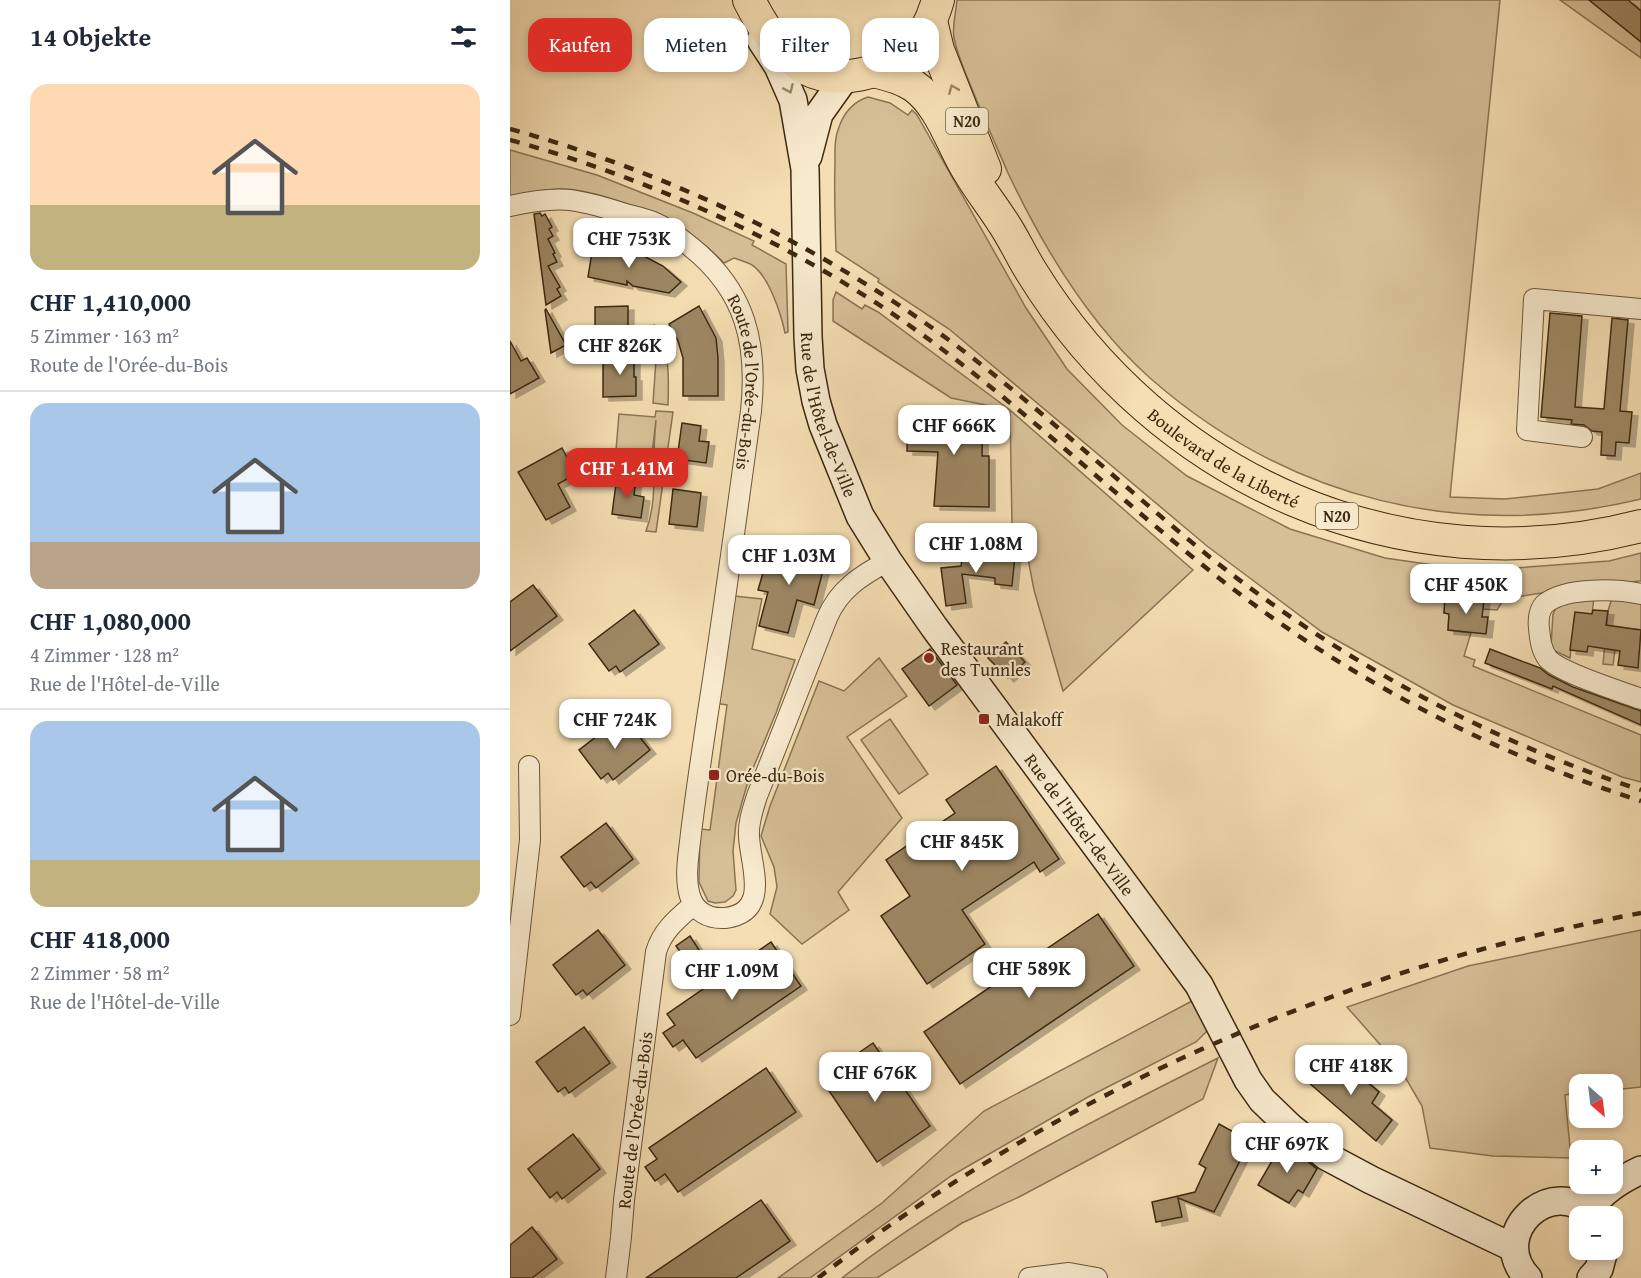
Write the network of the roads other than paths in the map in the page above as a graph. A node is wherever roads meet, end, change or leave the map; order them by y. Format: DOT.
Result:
graph roads {
  1 [pos="747,0"];
  2 [pos="935,10"];
  3 [pos="860,73"];
  4 [pos="805,169"];
  5 [pos="510,206"];
  6 [pos="1003,222"];
  7 [pos="1641,309"];
  8 [pos="1582,437"];
  9 [pos="1641,526"];
  10 [pos="888,561"];
  11 [pos="1641,594"];
  12 [pos="1641,699"];
  13 [pos="529,766"];
  14 [pos="693,905"];
  15 [pos="510,1015"];
  16 [pos="1641,1170"];
  17 [pos="1575,1206"];
  18 [pos="1595,1206"];
  19 [pos="1514,1248"];
  20 [pos="1601,1260"];
  21 [pos="616,1278"];
  22 [pos="1029,1278"];
  23 [pos="1097,1278"];
  24 [pos="1528,1278"];
  25 [pos="1591,1278"];
  1 -- 3 [label="main road, N20"];
  1 -- 4 [label="main road, Rue de l'Hôtel-de-Ville, one-way"];
  2 -- 3 [label="main road, N20"];
  6 -- 2 [label="main road, Boulevard de la Liberté / N20, one-way"];
  3 -- 4 [label="main road, Rue de l'Hôtel-de-Ville"];
  3 -- 6 [label="main road, Boulevard de la Liberté / N20"];
  4 -- 10 [label="main road, Rue de l'Hôtel-de-Ville"];
  5 -- 14 [label="street, Route de l'Orée-du-Bois"];
  6 -- 9 [label="main road, Boulevard de la Liberté / N20"];
  7 -- 8 [label="street"];
  10 -- 14 [label="street"];
  10 -- 19 [label="main road, Rue de l'Hôtel-de-Ville"];
  11 -- 12 [label="street"];
  13 -- 15 [label="street"];
  14 -- 21 [label="street, Route de l'Orée-du-Bois"];
  16 -- 18 [label="main road"];
  17 -- 19 [label="main road"];
  19 -- 24 [label="main road"];
  20 -- 25 [label="main road"];
  22 -- 23 [label="street"];
}
